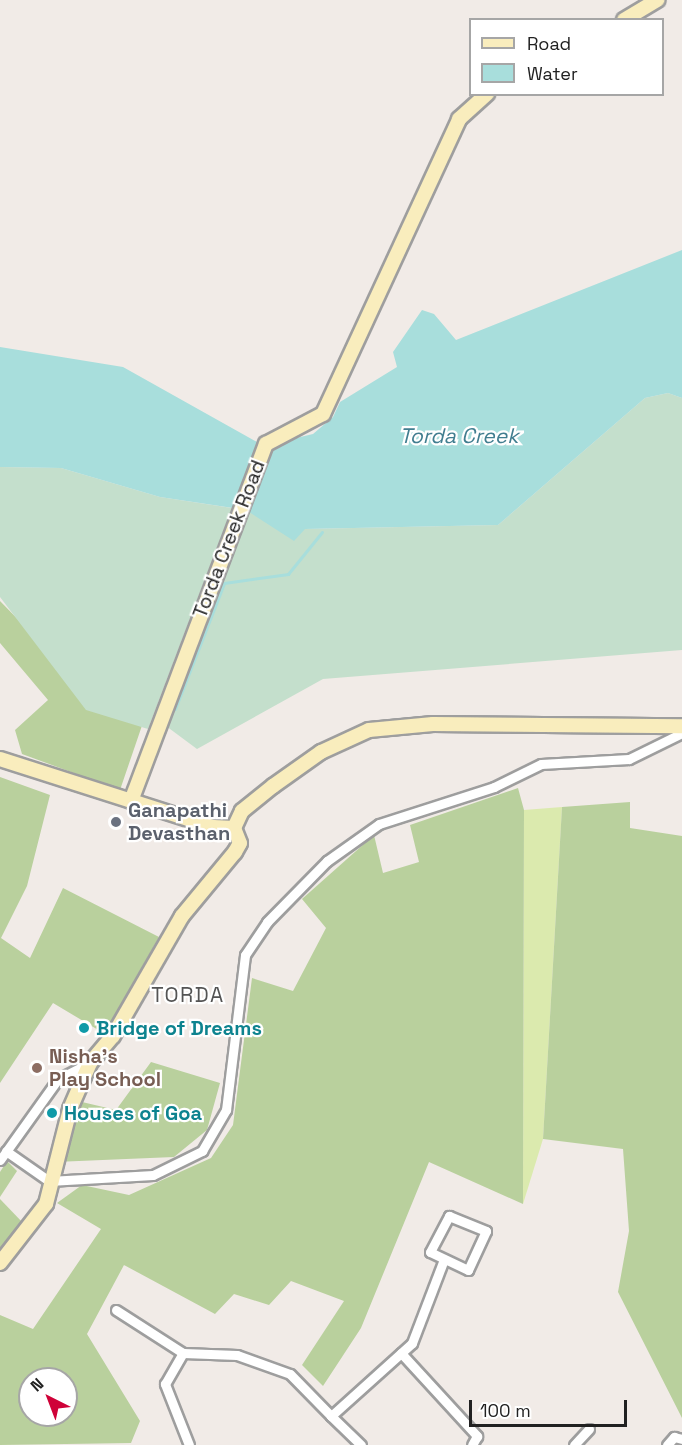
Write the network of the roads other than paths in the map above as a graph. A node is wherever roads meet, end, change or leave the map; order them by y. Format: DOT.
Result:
graph roads {
  1 [pos="657,0"];
  2 [pos="627,18"];
  3 [pos="485,96"];
  4 [pos="682,726"];
  5 [pos="682,733"];
  6 [pos="0,759"];
  7 [pos="132,801"];
  8 [pos="234,828"];
  9 [pos="90,1063"];
  10 [pos="6,1151"];
  11 [pos="0,1160"];
  12 [pos="49,1181"];
  13 [pos="443,1262"];
  14 [pos="0,1263"];
  15 [pos="116,1310"];
  16 [pos="183,1353"];
  17 [pos="401,1353"];
  18 [pos="331,1416"];
  19 [pos="589,1429"];
  20 [pos="682,1439"];
  21 [pos="358,1444"];
  22 [pos="189,1445"];
  23 [pos="472,1445"];
  24 [pos="574,1445"];
  25 [pos="668,1445"];
  1 -- 2 [label="street"];
  3 -- 7 [label="street, Torda Creek Road"];
  4 -- 8 [label="street"];
  5 -- 12 [label="street"];
  6 -- 7 [label="street"];
  7 -- 8 [label="street"];
  8 -- 9 [label="street"];
  9 -- 10 [label="street"];
  9 -- 12 [label="street"];
  10 -- 11 [label="street"];
  10 -- 12 [label="street"];
  12 -- 14 [label="street"];
  13 -- 13 [label="street"];
  13 -- 17 [label="street"];
  15 -- 16 [label="street"];
  16 -- 18 [label="street"];
  16 -- 22 [label="street"];
  17 -- 18 [label="street"];
  17 -- 23 [label="street"];
  18 -- 21 [label="street"];
  19 -- 24 [label="street"];
  20 -- 25 [label="street"];
}
